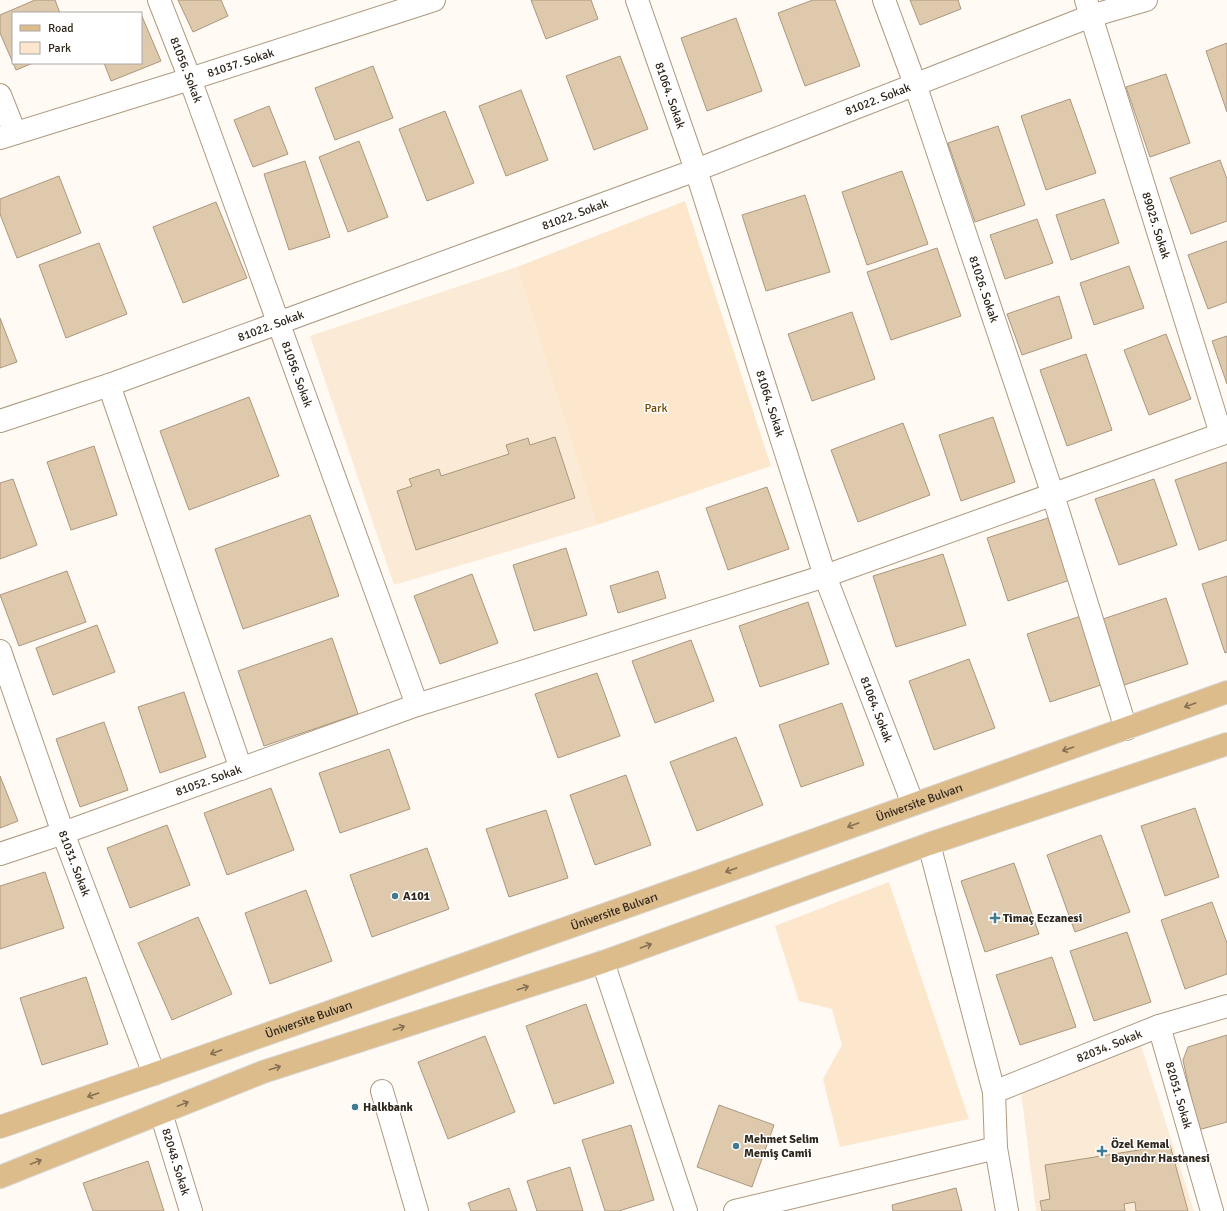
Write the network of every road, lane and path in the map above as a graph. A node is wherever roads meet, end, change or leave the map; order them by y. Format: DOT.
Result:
graph roads {
  1 [pos="159,0"];
  2 [pos="434,0"];
  3 [pos="637,0"];
  4 [pos="884,0"];
  5 [pos="1146,0"];
  6 [pos="387,7"];
  7 [pos="1089,8"];
  8 [pos="190,79"];
  9 [pos="915,84"];
  10 [pos="0,95"];
  11 [pos="7,135"];
  12 [pos="696,170"];
  13 [pos="278,322"];
  14 [pos="109,385"];
  15 [pos="0,421"];
  16 [pos="1224,433"];
  17 [pos="1053,495"];
  18 [pos="826,576"];
  19 [pos="0,651"];
  20 [pos="1227,692"];
  21 [pos="417,705"];
  22 [pos="1126,729"];
  23 [pos="1227,744"];
  24 [pos="241,769"];
  25 [pos="913,804"];
  26 [pos="63,833"];
  27 [pos="929,844"];
  28 [pos="0,854"];
  29 [pos="603,962"];
  30 [pos="1227,1006"];
  31 [pos="1159,1026"];
  32 [pos="154,1074"];
  33 [pos="382,1091"];
  34 [pos="994,1092"];
  35 [pos="161,1113"];
  36 [pos="0,1127"];
  37 [pos="996,1148"];
  38 [pos="0,1176"];
  39 [pos="191,1211"];
  40 [pos="417,1211"];
  41 [pos="686,1211"];
  42 [pos="735,1211"];
  43 [pos="1008,1211"];
  44 [pos="1212,1211"];
  1 -- 8 [label="street, 81056. Sokak"];
  2 -- 6 [label="street, 81037. Sokak"];
  3 -- 12 [label="street, 81064. Sokak"];
  4 -- 9 [label="street, 81026. Sokak"];
  5 -- 7 [label="street, 81022. Sokak"];
  6 -- 8 [label="street, 81037. Sokak"];
  7 -- 9 [label="street, 81022. Sokak"];
  7 -- 16 [label="street, 89025. Sokak"];
  8 -- 11 [label="street, 81037. Sokak"];
  8 -- 13 [label="street, 81056. Sokak"];
  9 -- 12 [label="street, 81022. Sokak"];
  9 -- 17 [label="street, 81026. Sokak"];
  10 -- 11 [label="street"];
  12 -- 13 [label="street, 81022. Sokak"];
  12 -- 18 [label="street, 81064. Sokak"];
  13 -- 14 [label="street, 81022. Sokak"];
  13 -- 21 [label="street, 81056. Sokak"];
  14 -- 15 [label="street, 81022. Sokak"];
  14 -- 24 [label="street"];
  16 -- 17 [label="street, 81052. Sokak"];
  17 -- 18 [label="street, 81052. Sokak"];
  17 -- 22 [label="street, 81026. Sokak"];
  18 -- 21 [label="street, 81052. Sokak"];
  18 -- 25 [label="street, 81064. Sokak"];
  19 -- 26 [label="street, 81031. Sokak"];
  20 -- 22 [label="main road, Üniversite Bulvarı, one-way"];
  21 -- 24 [label="street, 81052. Sokak"];
  22 -- 25 [label="main road, Üniversite Bulvarı, one-way"];
  23 -- 27 [label="main road"];
  24 -- 26 [label="street, 81052. Sokak"];
  25 -- 32 [label="main road, Üniversite Bulvarı, one-way"];
  26 -- 28 [label="street, 81052. Sokak"];
  26 -- 32 [label="street, 81031. Sokak"];
  29 -- 27 [label="main road, one-way"];
  27 -- 34 [label="street"];
  35 -- 29 [label="main road, one-way"];
  29 -- 41 [label="street"];
  30 -- 31 [label="street, 82034. Sokak"];
  31 -- 34 [label="street, 82034. Sokak"];
  31 -- 44 [label="street, 82051. Sokak"];
  32 -- 36 [label="main road, Üniversite Bulvarı, one-way"];
  33 -- 40 [label="street"];
  34 -- 37 [label="street"];
  38 -- 35 [label="main road, one-way"];
  35 -- 39 [label="street, 82048. Sokak"];
  37 -- 42 [label="street"];
  37 -- 43 [label="street"];
}
